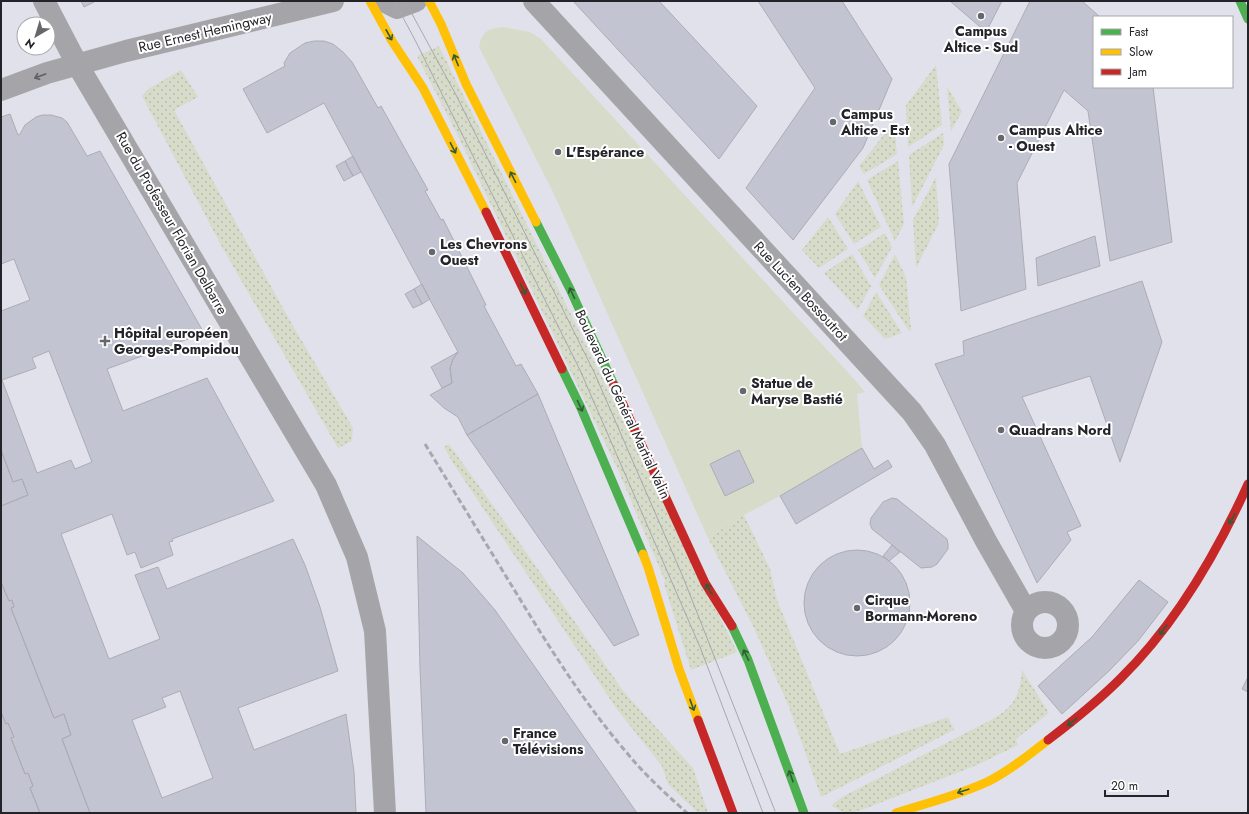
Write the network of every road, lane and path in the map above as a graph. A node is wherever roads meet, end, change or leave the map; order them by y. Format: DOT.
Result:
graph roads {
  1 [pos="44,1"];
  2 [pos="333,1"];
  3 [pos="370,1"];
  4 [pos="383,1"];
  5 [pos="416,1"];
  6 [pos="429,1"];
  7 [pos="534,1"];
  8 [pos="1240,1"];
  9 [pos="1248,19"];
  10 [pos="77,64"];
  11 [pos="1,90"];
  12 [pos="1248,484"];
  13 [pos="1026,611"];
  14 [pos="385,813"];
  15 [pos="733,813"];
  16 [pos="804,813"];
  17 [pos="896,813"];
  1 -- 10 [label="street, Rue du Professeur Florian Delbarre"];
  2 -- 10 [label="street, Rue Ernest Hemingway"];
  3 -- 15 [label="main road, one-way"];
  4 -- 5 [label="street"];
  16 -- 6 [label="main road, Boulevard du Général Martial Valin, one-way"];
  7 -- 13 [label="street, Rue Lucien Bossoutrot"];
  8 -- 9 [label="main road"];
  10 -- 11 [label="street, Rue Ernest Hemingway, one-way"];
  10 -- 14 [label="street, Rue du Professeur Florian Delbarre"];
  12 -- 17 [label="main road, one-way"];
}
